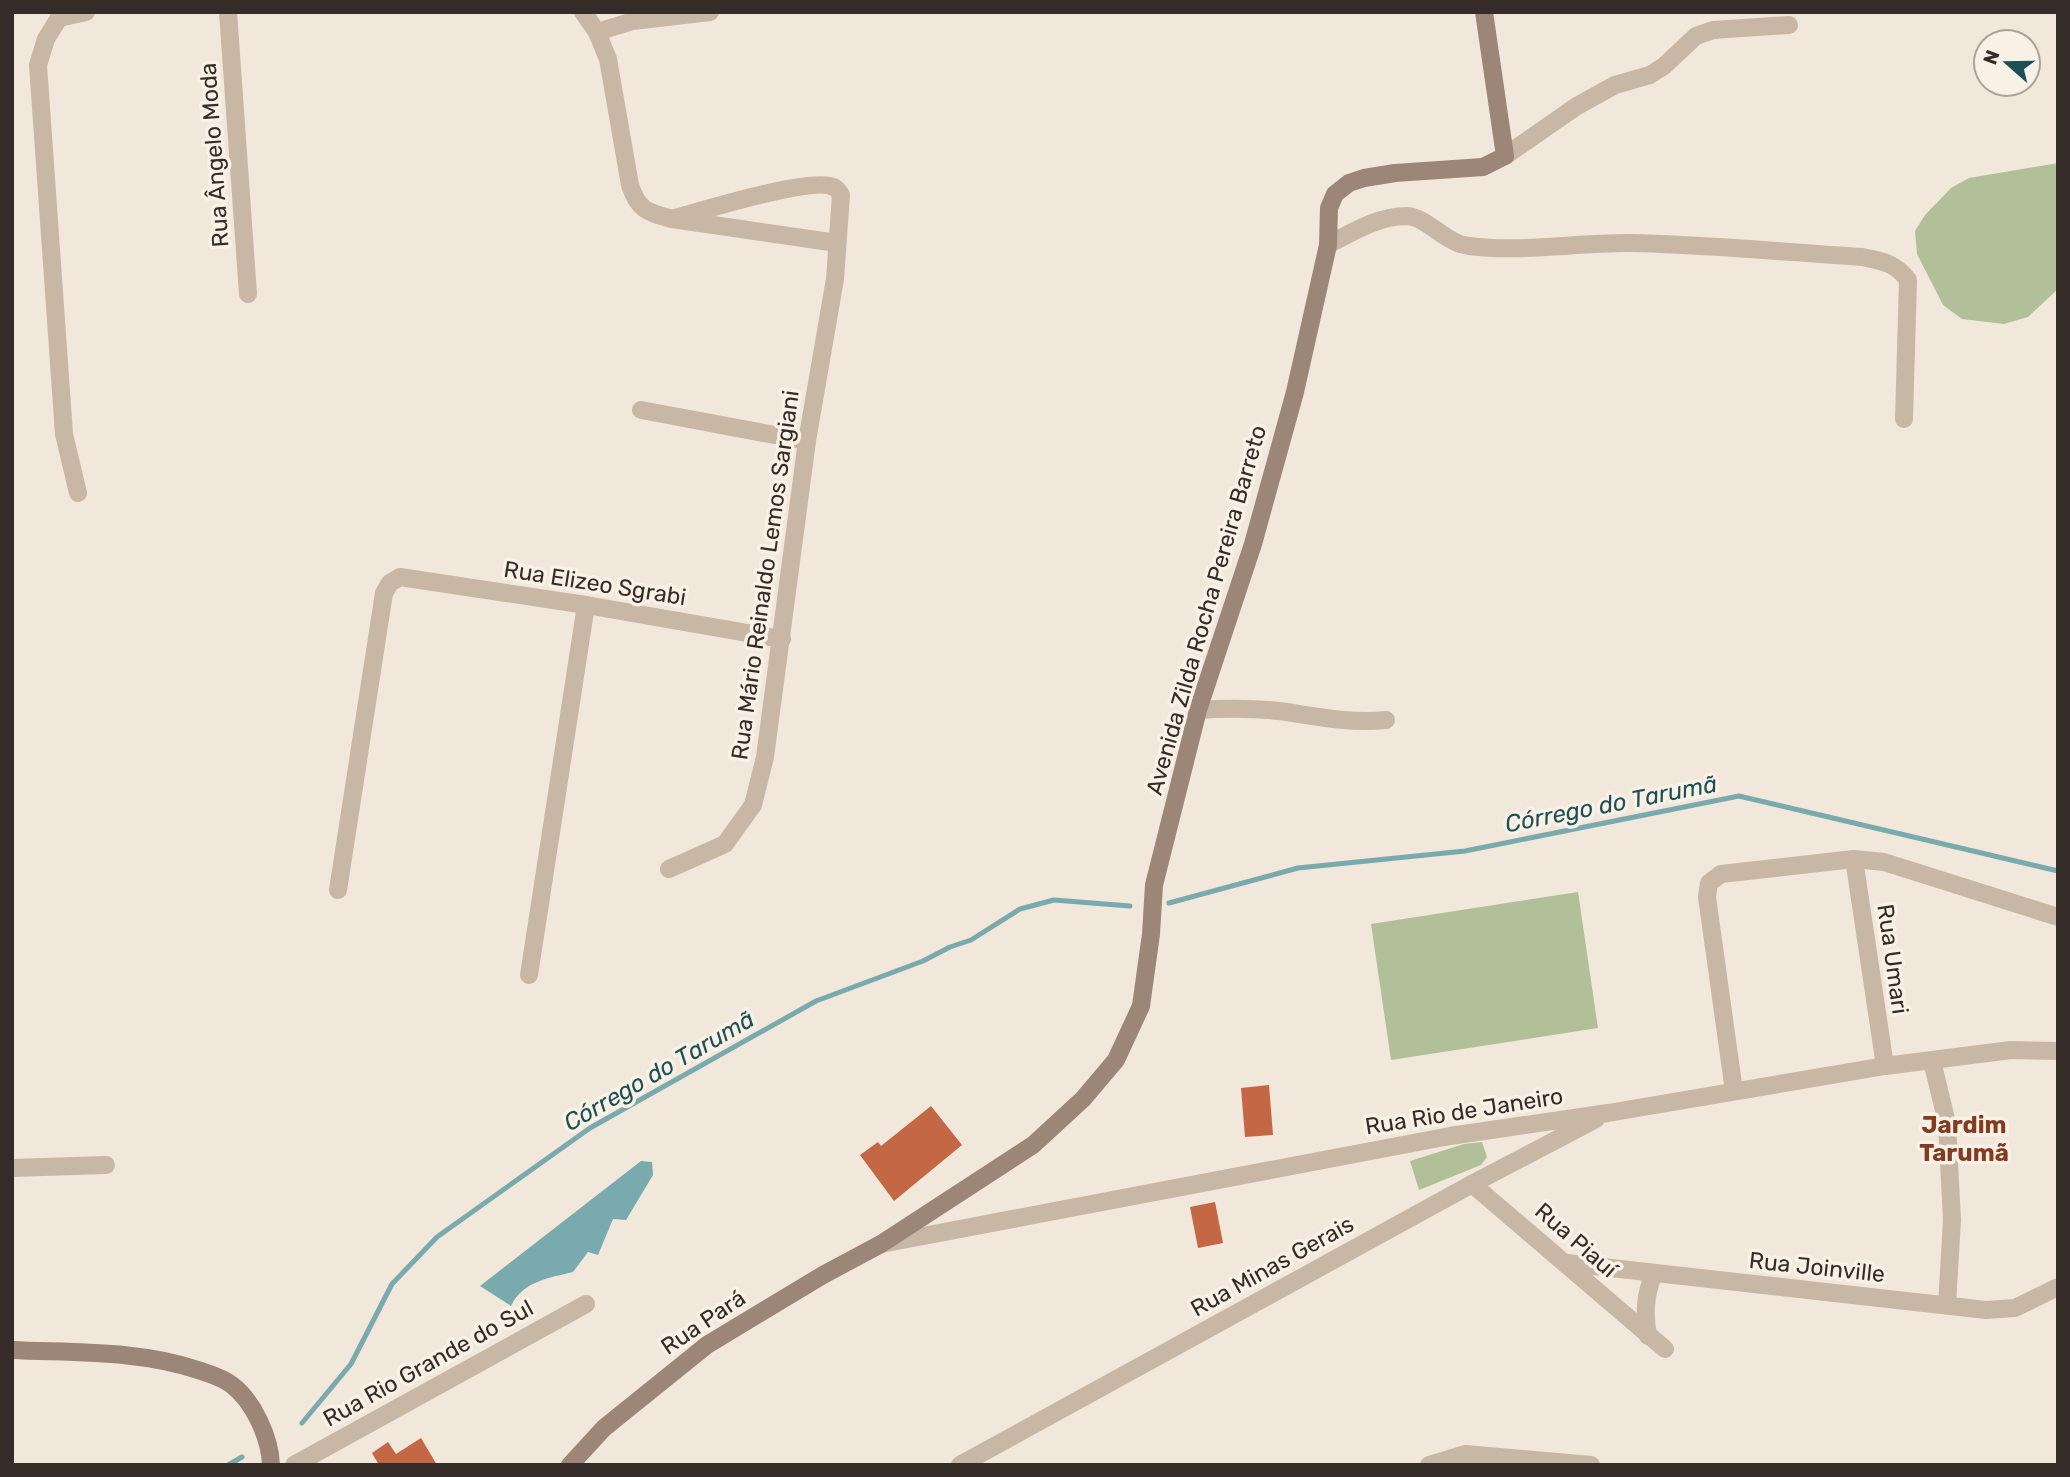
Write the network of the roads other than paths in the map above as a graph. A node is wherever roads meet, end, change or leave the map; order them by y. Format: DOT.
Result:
graph roads {
  1 [pos="86,12"];
  2 [pos="229,12"];
  3 [pos="583,12"];
  4 [pos="710,12"];
  5 [pos="1484,12"];
  6 [pos="59,15"];
  7 [pos="639,16"];
  8 [pos="1789,25"];
  9 [pos="597,32"];
  10 [pos="1505,156"];
  11 [pos="746,198"];
  12 [pos="672,219"];
  13 [pos="748,230"];
  14 [pos="837,243"];
  15 [pos="1328,245"];
  16 [pos="248,294"];
  17 [pos="641,410"];
  18 [pos="1904,419"];
  19 [pos="807,441"];
  20 [pos="78,493"];
  21 [pos="586,605"];
  22 [pos="782,639"];
  23 [pos="1198,710"];
  24 [pos="1386,720"];
  25 [pos="1854,859"];
  26 [pos="669,869"];
  27 [pos="338,890"];
  28 [pos="2058,917"];
  29 [pos="529,975"];
  30 [pos="2058,1051"];
  31 [pos="1932,1061"];
  32 [pos="1885,1066"];
  33 [pos="1734,1091"];
  34 [pos="1608,1113"];
  35 [pos="106,1165"];
  36 [pos="12,1168"];
  37 [pos="1472,1184"];
  38 [pos="881,1244"];
  39 [pos="1567,1264"];
  40 [pos="1653,1275"];
  41 [pos="2058,1287"];
  42 [pos="586,1304"];
  43 [pos="1947,1305"];
  44 [pos="1648,1336"];
  45 [pos="1665,1349"];
  46 [pos="12,1350"];
  47 [pos="271,1465"];
  48 [pos="293,1465"];
  49 [pos="570,1465"];
  50 [pos="960,1465"];
  51 [pos="1429,1465"];
  52 [pos="1591,1465"];
  1 -- 6 [label="street"];
  2 -- 16 [label="street, Rua Ângelo Moda"];
  3 -- 9 [label="street"];
  4 -- 7 [label="street"];
  5 -- 10 [label="street"];
  6 -- 20 [label="street"];
  7 -- 9 [label="street"];
  8 -- 10 [label="street"];
  9 -- 12 [label="street"];
  10 -- 15 [label="street, Avenida Zilda Rocha Pereira Barreto"];
  11 -- 12 [label="street"];
  11 -- 13 [label="street"];
  11 -- 14 [label="street, Rua Mário Reinaldo Lemos Sargiani"];
  12 -- 13 [label="street"];
  13 -- 14 [label="street"];
  14 -- 19 [label="street, Rua Mário Reinaldo Lemos Sargiani"];
  15 -- 18 [label="street"];
  15 -- 23 [label="street, Avenida Zilda Rocha Pereira Barreto"];
  17 -- 19 [label="street"];
  19 -- 22 [label="street, Rua Mário Reinaldo Lemos Sargiani"];
  21 -- 22 [label="street, Rua Elizeo Sgrabi"];
  21 -- 27 [label="street, Rua Elizeo Sgrabi"];
  21 -- 29 [label="street"];
  22 -- 26 [label="street, Rua Mário Reinaldo Lemos Sargiani"];
  23 -- 24 [label="street"];
  23 -- 38 [label="street, Avenida Zilda Rocha Pereira Barreto"];
  25 -- 28 [label="street"];
  25 -- 32 [label="street, Rua Umari"];
  25 -- 33 [label="street"];
  30 -- 31 [label="street, Rua Rio de Janeiro"];
  31 -- 32 [label="street, Rua Rio de Janeiro"];
  31 -- 43 [label="street"];
  32 -- 33 [label="street, Rua Rio de Janeiro"];
  33 -- 34 [label="street, Rua Rio de Janeiro"];
  34 -- 37 [label="street, Rua Minas Gerais"];
  34 -- 38 [label="street, Rua Rio de Janeiro"];
  35 -- 36 [label="street"];
  37 -- 39 [label="street, Rua Piauí"];
  37 -- 50 [label="street, Rua Minas Gerais"];
  38 -- 49 [label="street, Rua Pará"];
  39 -- 40 [label="street, Rua Joinville"];
  39 -- 44 [label="street, Rua Piauí"];
  40 -- 43 [label="street, Rua Joinville"];
  40 -- 44 [label="street, Rua Piauí"];
  41 -- 43 [label="street, Rua Joinville"];
  42 -- 48 [label="street, Rua Rio Grande do Sul"];
  44 -- 45 [label="street, Rua Piauí"];
  46 -- 47 [label="street"];
  51 -- 52 [label="street"];
}
